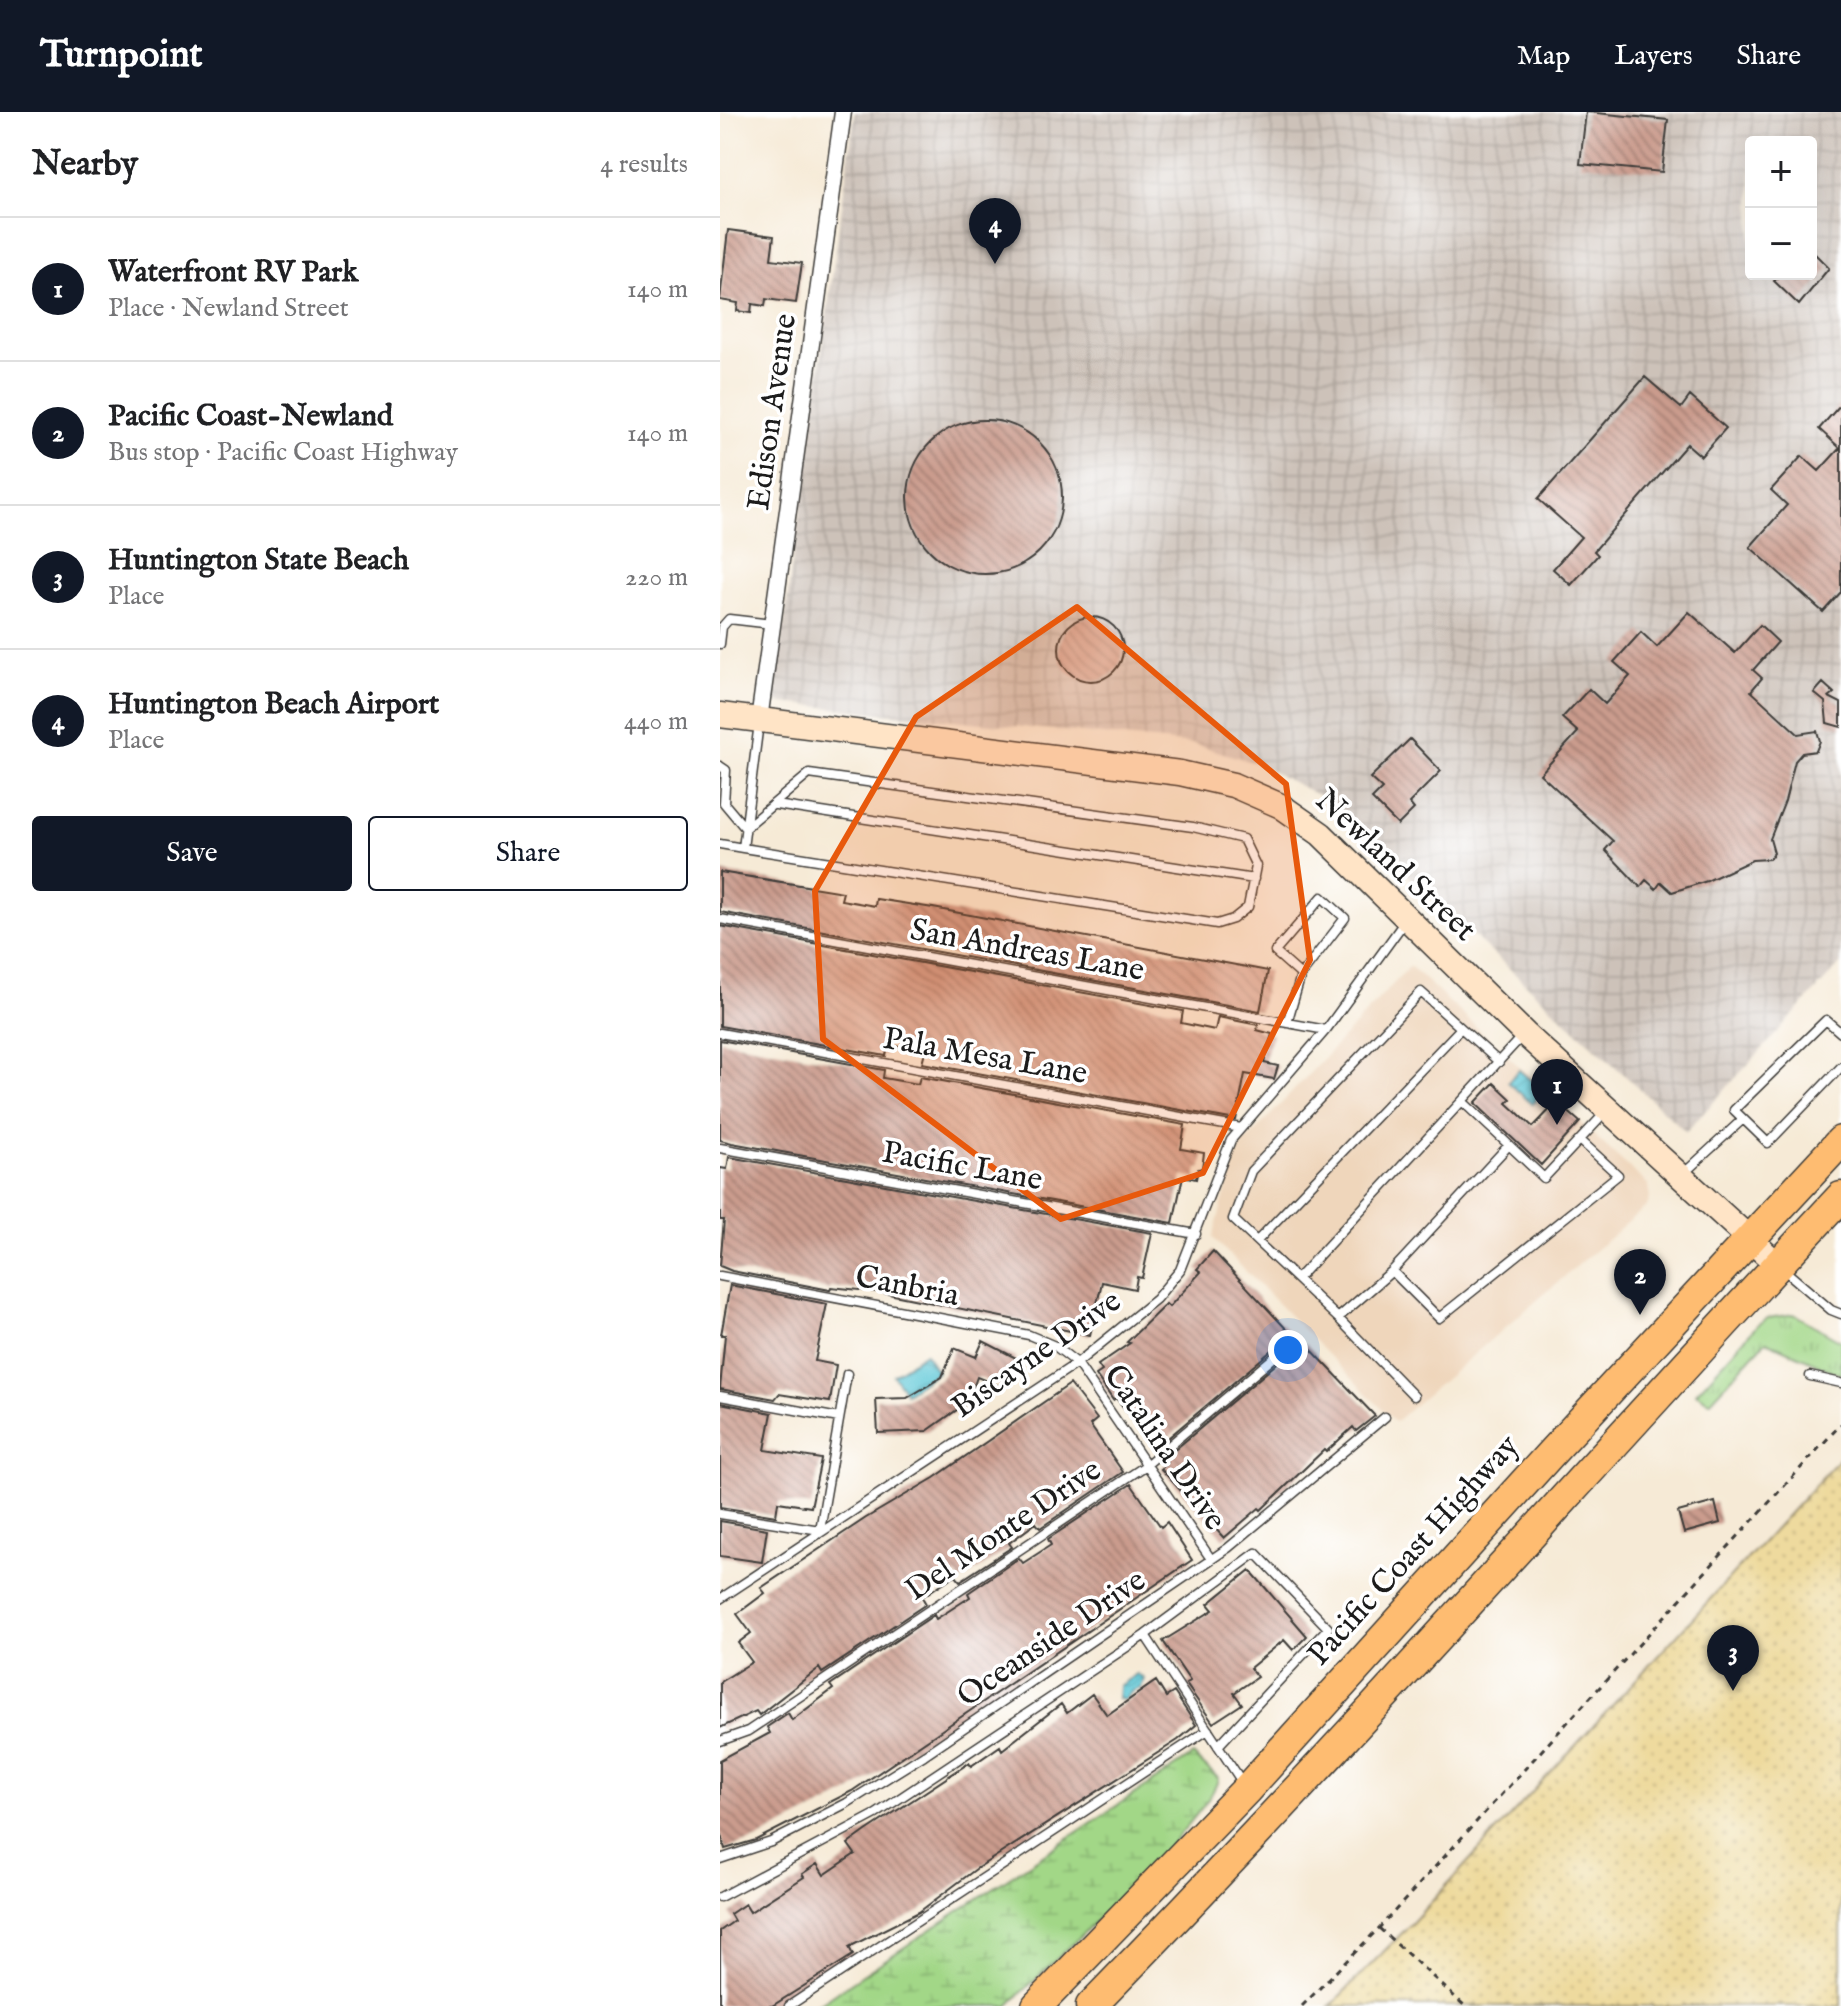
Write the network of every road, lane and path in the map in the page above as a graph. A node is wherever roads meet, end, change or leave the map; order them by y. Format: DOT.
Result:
graph roads {
  1 [pos="843,112"];
  2 [pos="772,624"];
  3 [pos="720,644"];
  4 [pos="720,715"];
  5 [pos="759,720"];
  6 [pos="720,766"];
  7 [pos="722,803"];
  8 [pos="776,805"];
  9 [pos="745,828"];
  10 [pos="720,844"];
  11 [pos="743,848"];
  12 [pos="1254,879"];
  13 [pos="1407,917"];
  14 [pos="720,919"];
  15 [pos="1301,975"];
  16 [pos="1287,1023"];
  17 [pos="1461,1028"];
  18 [pos="1326,1030"];
  19 [pos="720,1033"];
  20 [pos="1841,1033"];
  21 [pos="1525,1034"];
  22 [pos="1499,1062"];
  23 [pos="1841,1067"];
  24 [pos="1462,1101"];
  25 [pos="1609,1110"];
  26 [pos="1743,1119"];
  27 [pos="1241,1128"];
  28 [pos="1580,1140"];
  29 [pos="1841,1141"];
  30 [pos="1509,1145"];
  31 [pos="720,1148"];
  32 [pos="1681,1175"];
  33 [pos="1841,1197"];
  34 [pos="1196,1234"];
  35 [pos="1751,1239"];
  36 [pos="1257,1241"];
  37 [pos="1778,1265"];
  38 [pos="1392,1271"];
  39 [pos="720,1276"];
  40 [pos="1297,1279"];
  41 [pos="1841,1314"];
  42 [pos="1338,1318"];
  43 [pos="1297,1338"];
  44 [pos="1077,1363"];
  45 [pos="847,1374"];
  46 [pos="1810,1376"];
  47 [pos="1841,1383"];
  48 [pos="720,1396"];
  49 [pos="1414,1396"];
  50 [pos="1385,1417"];
  51 [pos="839,1418"];
  52 [pos="1841,1424"];
  53 [pos="1145,1466"];
  54 [pos="720,1514"];
  55 [pos="820,1530"];
  56 [pos="1211,1559"];
  57 [pos="720,1599"];
  58 [pos="1145,1635"];
  59 [pos="1208,1730"];
  60 [pos="720,1741"];
  61 [pos="1218,1746"];
  62 [pos="1247,1789"];
  63 [pos="720,1859"];
  64 [pos="720,1897"];
  65 [pos="1379,1928"];
  66 [pos="789,2006"];
  67 [pos="1037,2006"];
  68 [pos="1091,2006"];
  69 [pos="1302,2006"];
  70 [pos="1465,2006"];
  1 -- 2 [label="street, Edison Avenue"];
  2 -- 3 [label="lane"];
  2 -- 5 [label="street, Edison Avenue"];
  4 -- 5 [label="street, Newland Street"];
  5 -- 9 [label="lane"];
  5 -- 13 [label="street, Newland Street"];
  6 -- 7 [label="lane"];
  7 -- 9 [label="lane"];
  8 -- 9 [label="lane"];
  8 -- 12 [label="lane"];
  8 -- 12 [label="lane"];
  9 -- 11 [label="lane"];
  10 -- 11 [label="lane"];
  11 -- 12 [label="lane"];
  13 -- 18 [label="lane, Biscayne Drive"];
  13 -- 21 [label="street, Newland Street"];
  14 -- 16 [label="lane, San Andreas Lane"];
  15 -- 15 [label="lane"];
  15 -- 16 [label="lane"];
  16 -- 18 [label="lane, San Andreas Lane"];
  17 -- 22 [label="lane"];
  17 -- 36 [label="lane"];
  17 -- 36 [label="lane"];
  18 -- 27 [label="lane, Biscayne Drive"];
  19 -- 27 [label="lane, Pala Mesa Lane"];
  20 -- 26 [label="lane"];
  21 -- 22 [label="lane"];
  21 -- 25 [label="street, Newland Street"];
  22 -- 24 [label="lane"];
  23 -- 26 [label="lane"];
  24 -- 30 [label="lane"];
  24 -- 40 [label="lane"];
  25 -- 28 [label="lane"];
  25 -- 32 [label="street, Newland Street"];
  26 -- 32 [label="lane"];
  27 -- 34 [label="lane, Biscayne Drive"];
  28 -- 30 [label="lane"];
  28 -- 38 [label="lane"];
  29 -- 35 [label="highway, Pacific Coast Highway"];
  30 -- 38 [label="lane"];
  31 -- 34 [label="lane, Pacific Lane"];
  32 -- 35 [label="street, Newland Street"];
  33 -- 37 [label="highway"];
  34 -- 44 [label="lane, Biscayne Drive"];
  35 -- 37 [label="street, Newland Street"];
  35 -- 62 [label="highway, Pacific Coast Highway"];
  36 -- 40 [label="lane"];
  37 -- 41 [label="lane"];
  37 -- 68 [label="highway"];
  38 -- 42 [label="lane"];
  39 -- 44 [label="lane, Canbria"];
  40 -- 42 [label="lane"];
  42 -- 49 [label="lane"];
  43 -- 53 [label="lane, Del Monte Drive"];
  44 -- 53 [label="lane, Catalina Drive"];
  44 -- 55 [label="lane, Biscayne Drive"];
  45 -- 51 [label="lane"];
  46 -- 47 [label="lane"];
  48 -- 51 [label="lane"];
  50 -- 56 [label="lane, Oceanside Drive"];
  51 -- 55 [label="lane"];
  52 -- 65 [label="path"];
  53 -- 56 [label="lane, Catalina Drive"];
  53 -- 60 [label="lane, Del Monte Drive"];
  54 -- 55 [label="lane"];
  55 -- 57 [label="lane, Biscayne Drive"];
  56 -- 63 [label="lane, Oceanside Drive"];
  58 -- 59 [label="lane"];
  58 -- 61 [label="lane"];
  58 -- 64 [label="lane"];
  59 -- 61 [label="lane"];
  59 -- 66 [label="lane"];
  61 -- 62 [label="lane"];
  62 -- 67 [label="highway, Pacific Coast Highway"];
  65 -- 69 [label="path"];
  65 -- 70 [label="path"];
}
